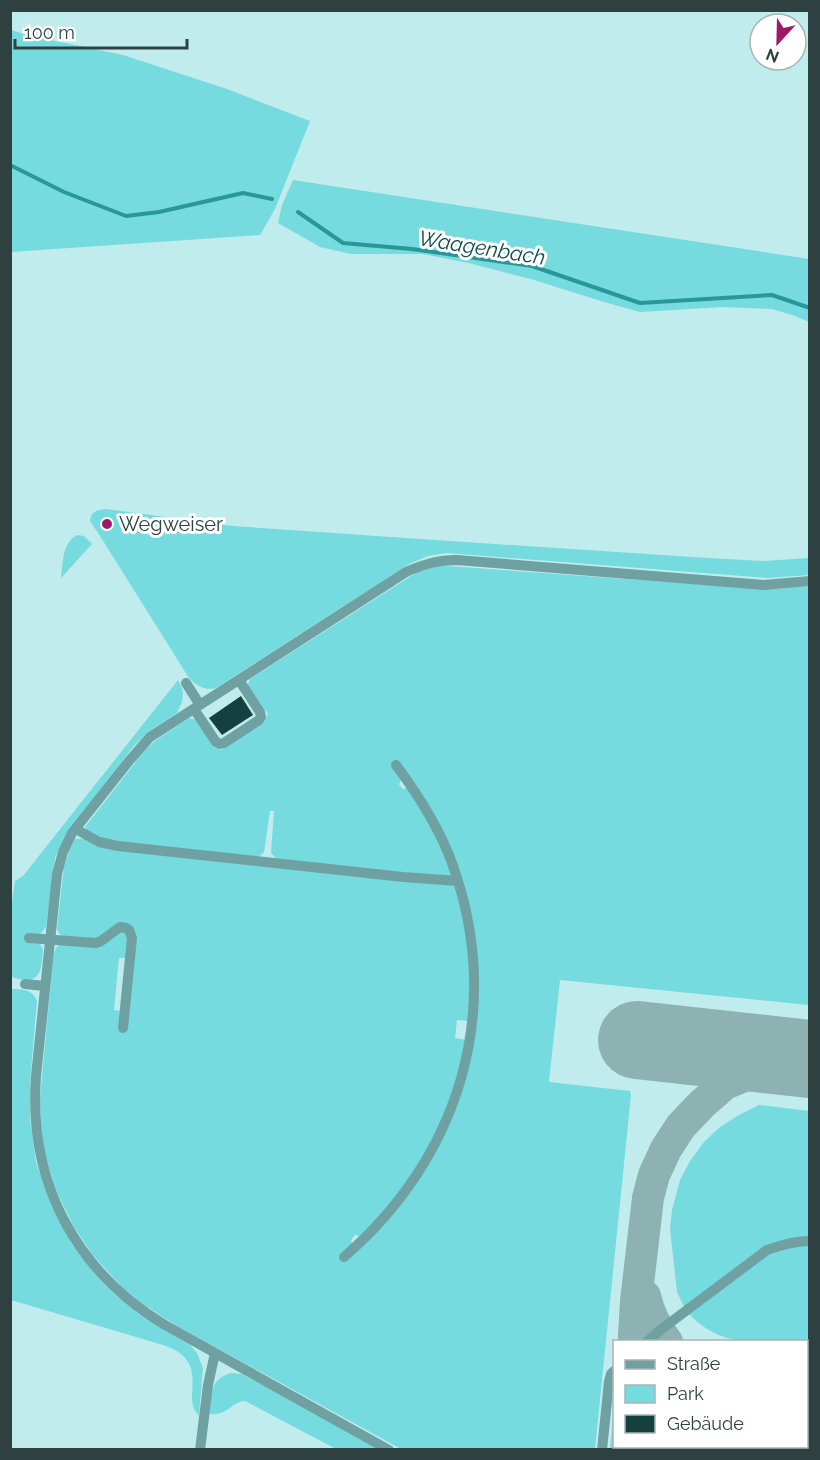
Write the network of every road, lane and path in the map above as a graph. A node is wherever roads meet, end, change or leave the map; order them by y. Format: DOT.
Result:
graph roads {
  1 [pos="810,580"];
  2 [pos="239,680"];
  3 [pos="186,683"];
  4 [pos="197,707"];
  5 [pos="396,765"];
  6 [pos="76,828"];
  7 [pos="458,881"];
  8 [pos="28,938"];
  9 [pos="50,939"];
  10 [pos="25,984"];
  11 [pos="45,986"];
  12 [pos="123,1028"];
  13 [pos="810,1240"];
  14 [pos="344,1257"];
  15 [pos="648,1340"];
  16 [pos="215,1353"];
  17 [pos="613,1374"];
  18 [pos="200,1449"];
  19 [pos="389,1449"];
  20 [pos="602,1449"];
  1 -- 2 [label="lane"];
  2 -- 4 [label="lane"];
  2 -- 4 [label="lane"];
  3 -- 4 [label="lane"];
  4 -- 6 [label="lane"];
  5 -- 7 [label="lane"];
  6 -- 7 [label="lane"];
  6 -- 9 [label="lane"];
  7 -- 14 [label="lane"];
  8 -- 9 [label="lane"];
  9 -- 11 [label="lane"];
  9 -- 12 [label="lane"];
  10 -- 11 [label="lane"];
  11 -- 16 [label="lane"];
  13 -- 15 [label="lane"];
  16 -- 18 [label="lane"];
  16 -- 19 [label="lane"];
  17 -- 20 [label="lane"];
}
